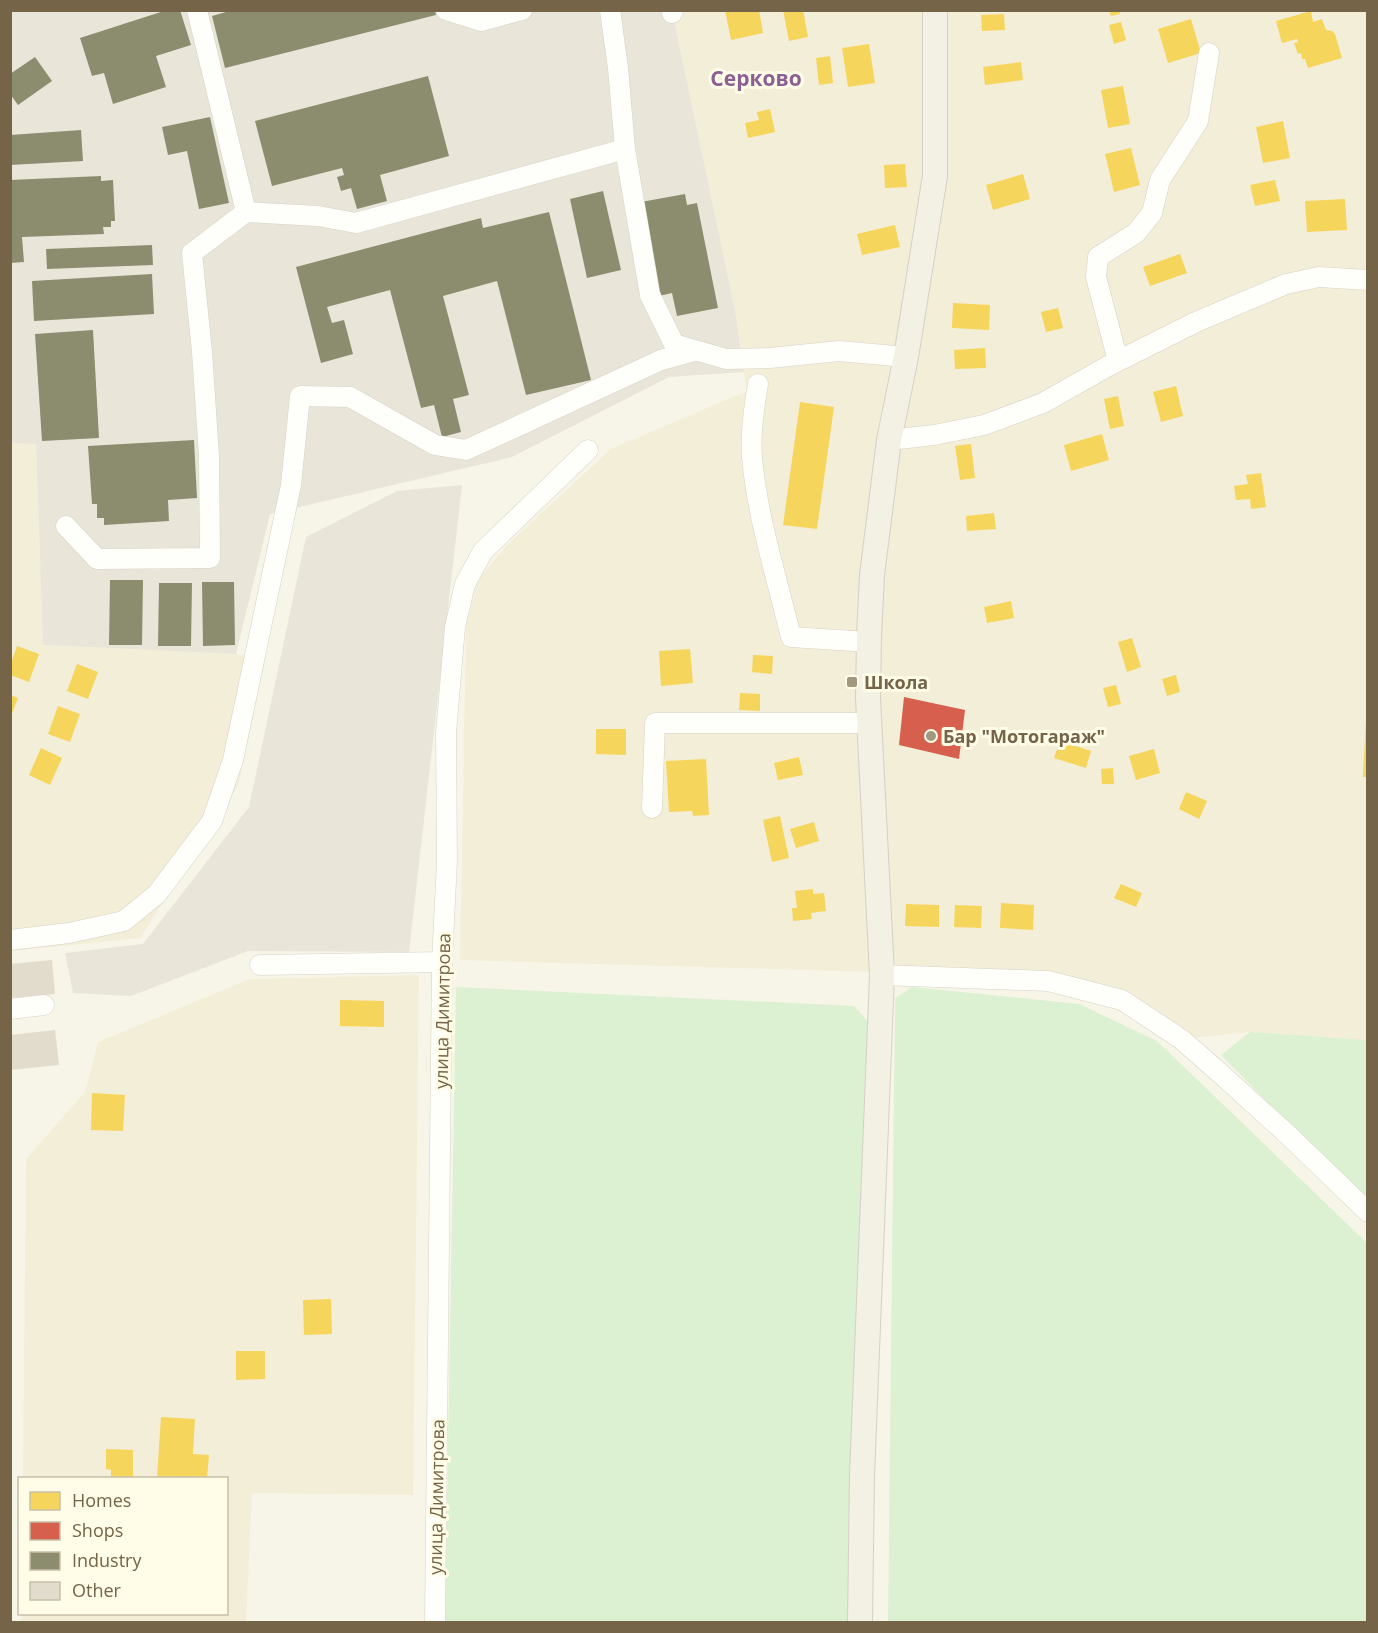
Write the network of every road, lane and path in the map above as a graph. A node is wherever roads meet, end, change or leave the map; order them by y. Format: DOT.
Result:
graph roads {
  1 [pos="197,10"];
  2 [pos="446,10"];
  3 [pos="522,10"];
  4 [pos="610,10"];
  5 [pos="935,10"];
  6 [pos="1209,53"];
  7 [pos="626,149"];
  8 [pos="246,213"];
  9 [pos="1368,280"];
  10 [pos="694,351"];
  11 [pos="906,357"];
  12 [pos="1118,361"];
  13 [pos="758,384"];
  14 [pos="889,440"];
  15 [pos="588,450"];
  16 [pos="66,526"];
  17 [pos="869,642"];
  18 [pos="869,723"];
  19 [pos="652,808"];
  20 [pos="10,940"];
  21 [pos="442,962"];
  22 [pos="260,965"];
  23 [pos="882,975"];
  24 [pos="44,1005"];
  25 [pos="10,1009"];
  26 [pos="1368,1212"];
  27 [pos="435,1623"];
  28 [pos="860,1623"];
  1 -- 8 [label="street"];
  2 -- 3 [label="street"];
  4 -- 7 [label="street"];
  5 -- 11 [label="main road"];
  6 -- 12 [label="street"];
  7 -- 8 [label="street"];
  7 -- 10 [label="street"];
  8 -- 16 [label="street"];
  9 -- 12 [label="street"];
  10 -- 11 [label="street"];
  10 -- 20 [label="street"];
  11 -- 14 [label="main road"];
  12 -- 14 [label="street"];
  13 -- 17 [label="street"];
  14 -- 17 [label="main road"];
  15 -- 21 [label="street, улица Димитрова"];
  17 -- 18 [label="main road"];
  18 -- 19 [label="street"];
  18 -- 23 [label="main road"];
  21 -- 22 [label="street"];
  21 -- 27 [label="street, улица Димитрова"];
  23 -- 26 [label="street"];
  23 -- 28 [label="main road"];
  24 -- 25 [label="street"];
}
